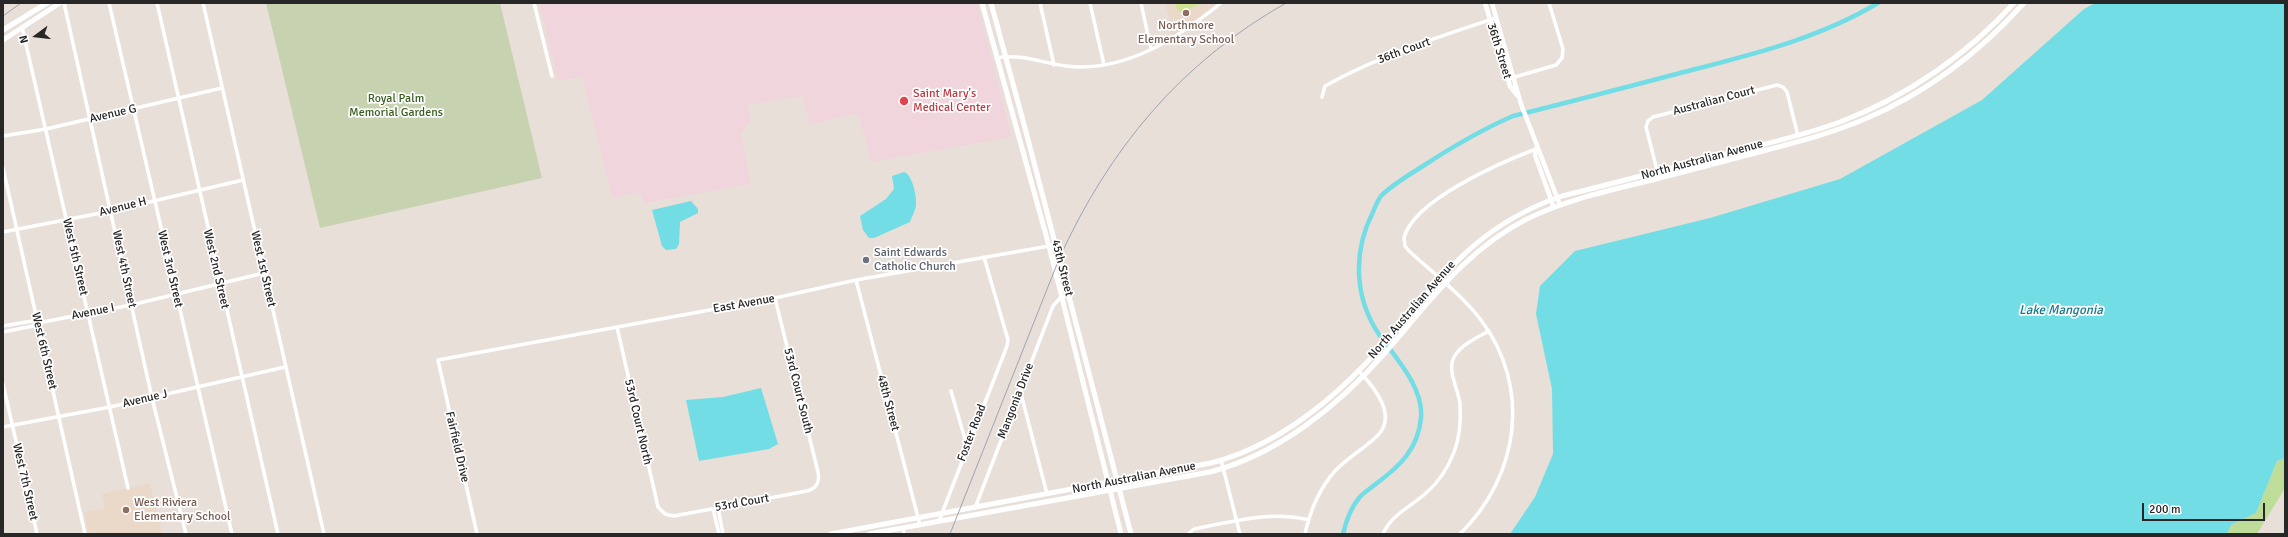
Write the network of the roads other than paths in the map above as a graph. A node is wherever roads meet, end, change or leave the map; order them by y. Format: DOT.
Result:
graph roads {
  1 [pos="47,3"];
  2 [pos="60,3"];
  3 [pos="64,3"];
  4 [pos="109,3"];
  5 [pos="157,3"];
  6 [pos="203,3"];
  7 [pos="534,3"];
  8 [pos="982,3"];
  9 [pos="991,3"];
  10 [pos="1040,3"];
  11 [pos="1090,3"];
  12 [pos="1141,3"];
  13 [pos="1221,3"];
  14 [pos="1485,3"];
  15 [pos="1492,3"];
  16 [pos="1549,3"];
  17 [pos="2014,3"];
  18 [pos="2024,3"];
  19 [pos="1496,18"];
  20 [pos="1490,20"];
  21 [pos="22,26"];
  22 [pos="3,30"];
  23 [pos="3,40"];
  24 [pos="1151,49"];
  25 [pos="1004,56"];
  26 [pos="996,58"];
  27 [pos="1054,65"];
  28 [pos="1104,65"];
  29 [pos="552,76"];
  30 [pos="1514,77"];
  31 [pos="1508,79"];
  32 [pos="222,88"];
  33 [pos="1518,96"];
  34 [pos="1322,97"];
  35 [pos="178,98"];
  36 [pos="134,109"];
  37 [pos="90,119"];
  38 [pos="46,129"];
  39 [pos="1798,135"];
  40 [pos="3,136"];
  41 [pos="1800,141"];
  42 [pos="1536,149"];
  43 [pos="3,168"];
  44 [pos="1657,172"];
  45 [pos="1659,178"];
  46 [pos="243,180"];
  47 [pos="198,189"];
  48 [pos="1557,198"];
  49 [pos="154,200"];
  50 [pos="1551,200"];
  51 [pos="1560,205"];
  52 [pos="1554,208"];
  53 [pos="111,211"];
  54 [pos="67,220"];
  55 [pos="17,230"];
  56 [pos="3,232"];
  57 [pos="1049,246"];
  58 [pos="984,257"];
  59 [pos="264,273"];
  60 [pos="1438,278"];
  61 [pos="856,280"];
  62 [pos="1444,283"];
  63 [pos="220,284"];
  64 [pos="176,294"];
  65 [pos="1061,297"];
  66 [pos="775,298"];
  67 [pos="131,305"];
  68 [pos="88,313"];
  69 [pos="38,323"];
  70 [pos="3,326"];
  71 [pos="616,327"];
  72 [pos="1489,331"];
  73 [pos="3,332"];
  74 [pos="438,360"];
  75 [pos="285,367"];
  76 [pos="1358,370"];
  77 [pos="1363,376"];
  78 [pos="241,377"];
  79 [pos="3,384"];
  80 [pos="197,387"];
  81 [pos="1020,389"];
  82 [pos="951,391"];
  83 [pos="152,398"];
  84 [pos="110,407"];
  85 [pos="58,416"];
  86 [pos="12,425"];
  87 [pos="3,427"];
  88 [pos="967,446"];
  89 [pos="1221,460"];
  90 [pos="1223,469"];
  91 [pos="1117,482"];
  92 [pos="1109,483"];
  93 [pos="817,484"];
  94 [pos="128,488"];
  95 [pos="1119,488"];
  96 [pos="1110,490"];
  97 [pos="1047,494"];
  98 [pos="718,508"];
  99 [pos="975,508"];
  100 [pos="713,509"];
  101 [pos="664,514"];
  102 [pos="942,514"];
  103 [pos="918,518"];
  104 [pos="1308,520"];
  105 [pos="1236,521"];
  106 [pos="939,522"];
  107 [pos="920,525"];
  108 [pos="864,528"];
  109 [pos="904,528"];
  110 [pos="37,534"];
  111 [pos="85,534"];
  112 [pos="186,534"];
  113 [pos="232,534"];
  114 [pos="278,534"];
  115 [pos="324,534"];
  116 [pos="477,534"];
  117 [pos="719,534"];
  118 [pos="724,534"];
  119 [pos="831,534"];
  120 [pos="866,534"];
  121 [pos="869,534"];
  122 [pos="904,534"];
  123 [pos="1121,534"];
  124 [pos="1131,534"];
  125 [pos="1188,534"];
  126 [pos="1240,534"];
  127 [pos="1306,534"];
  128 [pos="1383,534"];
  129 [pos="1460,534"];
  1 -- 22 [label="main road"];
  2 -- 21 [label="main road"];
  3 -- 37 [label="street, West 4th Street"];
  4 -- 36 [label="street, West 3rd Street"];
  5 -- 35 [label="street, West 2nd Street"];
  6 -- 32 [label="street, West 1st Street"];
  7 -- 29 [label="street"];
  8 -- 26 [label="main road, 45th Street"];
  9 -- 25 [label="main road, 45th Street"];
  10 -- 27 [label="street"];
  11 -- 28 [label="street"];
  12 -- 24 [label="street"];
  13 -- 24 [label="street"];
  14 -- 20 [label="street, 36th Street"];
  15 -- 19 [label="street, 36th Street"];
  16 -- 30 [label="street"];
  17 -- 39 [label="main road, North Australian Avenue"];
  18 -- 41 [label="main road, North Australian Avenue"];
  19 -- 20 [label="street, 36th Court"];
  19 -- 30 [label="street, 36th Street"];
  20 -- 31 [label="street, 36th Street"];
  20 -- 34 [label="street, 36th Court"];
  21 -- 23 [label="main road"];
  21 -- 38 [label="street, West 5th Street"];
  24 -- 28 [label="street"];
  25 -- 26 [label="street"];
  25 -- 27 [label="street"];
  25 -- 91 [label="main road, 45th Street"];
  26 -- 57 [label="main road, 45th Street"];
  27 -- 28 [label="street"];
  30 -- 31 [label="street"];
  30 -- 33 [label="street, 36th Street"];
  31 -- 33 [label="street, 36th Street"];
  32 -- 35 [label="street, Avenue G"];
  32 -- 46 [label="street, West 1st Street"];
  33 -- 42 [label="street, 36th Street"];
  35 -- 36 [label="street, Avenue G"];
  35 -- 47 [label="street, West 2nd Street"];
  36 -- 37 [label="street, Avenue G"];
  36 -- 49 [label="street, West 3rd Street"];
  37 -- 38 [label="street, Avenue G"];
  37 -- 53 [label="street, West 4th Street"];
  38 -- 40 [label="street, Avenue G"];
  38 -- 54 [label="street, West 5th Street"];
  39 -- 41 [label="street, Australian Court"];
  39 -- 44 [label="main road, North Australian Avenue"];
  39 -- 44 [label="street, Australian Court"];
  41 -- 45 [label="main road, North Australian Avenue"];
  42 -- 48 [label="street, 36th Street"];
  42 -- 50 [label="street, 36th Street"];
  42 -- 60 [label="street"];
  43 -- 55 [label="street, West 6th Street"];
  44 -- 45 [label="street, Australian Court"];
  44 -- 48 [label="main road, North Australian Avenue"];
  45 -- 51 [label="main road, North Australian Avenue"];
  46 -- 47 [label="street, Avenue H"];
  46 -- 59 [label="street, West 1st Street"];
  47 -- 49 [label="street, Avenue H"];
  47 -- 63 [label="street, West 2nd Street"];
  48 -- 50 [label="main road, North Australian Avenue"];
  48 -- 51 [label="street, 36th Street"];
  49 -- 53 [label="street, Avenue H"];
  49 -- 64 [label="street, West 3rd Street"];
  50 -- 52 [label="street, 36th Street"];
  50 -- 60 [label="main road, North Australian Avenue"];
  51 -- 52 [label="main road, North Australian Avenue"];
  52 -- 62 [label="main road, North Australian Avenue"];
  53 -- 54 [label="street, Avenue H"];
  53 -- 67 [label="street, West 4th Street"];
  54 -- 55 [label="street, Avenue H"];
  54 -- 68 [label="street, West 5th Street"];
  55 -- 56 [label="street, Avenue H"];
  55 -- 69 [label="street, West 6th Street"];
  57 -- 58 [label="street, East Avenue"];
  57 -- 65 [label="main road, 45th Street"];
  58 -- 61 [label="street, East Avenue"];
  58 -- 88 [label="street, Foster Road"];
  59 -- 63 [label="street, Avenue I"];
  59 -- 75 [label="street, West 1st Street"];
  60 -- 62 [label="street"];
  60 -- 76 [label="main road, North Australian Avenue"];
  61 -- 66 [label="street, East Avenue"];
  61 -- 103 [label="street, 48th Street"];
  62 -- 72 [label="street"];
  62 -- 77 [label="main road, North Australian Avenue"];
  63 -- 64 [label="street, Avenue I"];
  63 -- 78 [label="street, West 2nd Street"];
  64 -- 67 [label="street, Avenue I"];
  64 -- 80 [label="street, West 3rd Street"];
  65 -- 81 [label="street, Mangonia Drive"];
  65 -- 92 [label="main road, 45th Street"];
  66 -- 71 [label="street, East Avenue"];
  66 -- 93 [label="street, 53rd Court South"];
  67 -- 68 [label="street, Avenue I"];
  67 -- 83 [label="street, West 4th Street"];
  68 -- 69 [label="street, Avenue I"];
  68 -- 84 [label="street, West 5th Street"];
  69 -- 70 [label="street, Avenue I"];
  69 -- 73 [label="street, Avenue I"];
  69 -- 85 [label="street, West 6th Street"];
  71 -- 74 [label="street, East Avenue"];
  71 -- 101 [label="street, 53rd Court North"];
  72 -- 128 [label="street"];
  72 -- 129 [label="street"];
  74 -- 116 [label="street, Fairfield Drive"];
  75 -- 78 [label="street, Avenue J"];
  75 -- 115 [label="street, West 1st Street"];
  76 -- 77 [label="street"];
  76 -- 89 [label="main road, North Australian Avenue"];
  77 -- 90 [label="main road, North Australian Avenue"];
  77 -- 104 [label="street"];
  78 -- 80 [label="street, Avenue J"];
  78 -- 114 [label="street, West 2nd Street"];
  79 -- 86 [label="street, West 7th Street"];
  80 -- 83 [label="street, Avenue J"];
  80 -- 113 [label="street, West 3rd Street"];
  81 -- 97 [label="street"];
  81 -- 99 [label="street, Mangonia Drive"];
  82 -- 88 [label="street"];
  83 -- 84 [label="street, Avenue J"];
  83 -- 112 [label="street, West 4th Street"];
  84 -- 85 [label="street, Avenue J"];
  84 -- 94 [label="street, West 5th Street"];
  85 -- 86 [label="street, Avenue J"];
  85 -- 111 [label="street, West 6th Street"];
  86 -- 87 [label="street, Avenue J"];
  86 -- 110 [label="street, West 7th Street"];
  88 -- 102 [label="street, Foster Road"];
  89 -- 90 [label="street"];
  89 -- 91 [label="main road, North Australian Avenue"];
  90 -- 95 [label="main road, North Australian Avenue"];
  90 -- 105 [label="street"];
  91 -- 92 [label="main road, North Australian Avenue"];
  91 -- 95 [label="main road, 45th Street"];
  92 -- 96 [label="main road, 45th Street"];
  92 -- 97 [label="main road, North Australian Avenue"];
  93 -- 98 [label="street, 53rd Court"];
  95 -- 96 [label="main road, North Australian Avenue"];
  95 -- 124 [label="main road, 45th Street"];
  96 -- 106 [label="main road, North Australian Avenue"];
  96 -- 123 [label="main road, 45th Street"];
  97 -- 99 [label="main road, North Australian Avenue"];
  98 -- 100 [label="street, 53rd Court"];
  98 -- 118 [label="street"];
  99 -- 102 [label="main road, North Australian Avenue"];
  100 -- 101 [label="street, 53rd Court"];
  100 -- 117 [label="street"];
  102 -- 103 [label="main road, North Australian Avenue"];
  102 -- 106 [label="street, Foster Road"];
  103 -- 107 [label="street, 48th Street"];
  103 -- 108 [label="main road, North Australian Avenue"];
  104 -- 105 [label="street"];
  104 -- 127 [label="street"];
  105 -- 125 [label="street"];
  105 -- 126 [label="street"];
  106 -- 107 [label="main road, North Australian Avenue"];
  107 -- 109 [label="main road, North Australian Avenue"];
  108 -- 119 [label="main road, North Australian Avenue"];
  108 -- 120 [label="main road"];
  109 -- 121 [label="main road, North Australian Avenue"];
  109 -- 122 [label="street"];
}
